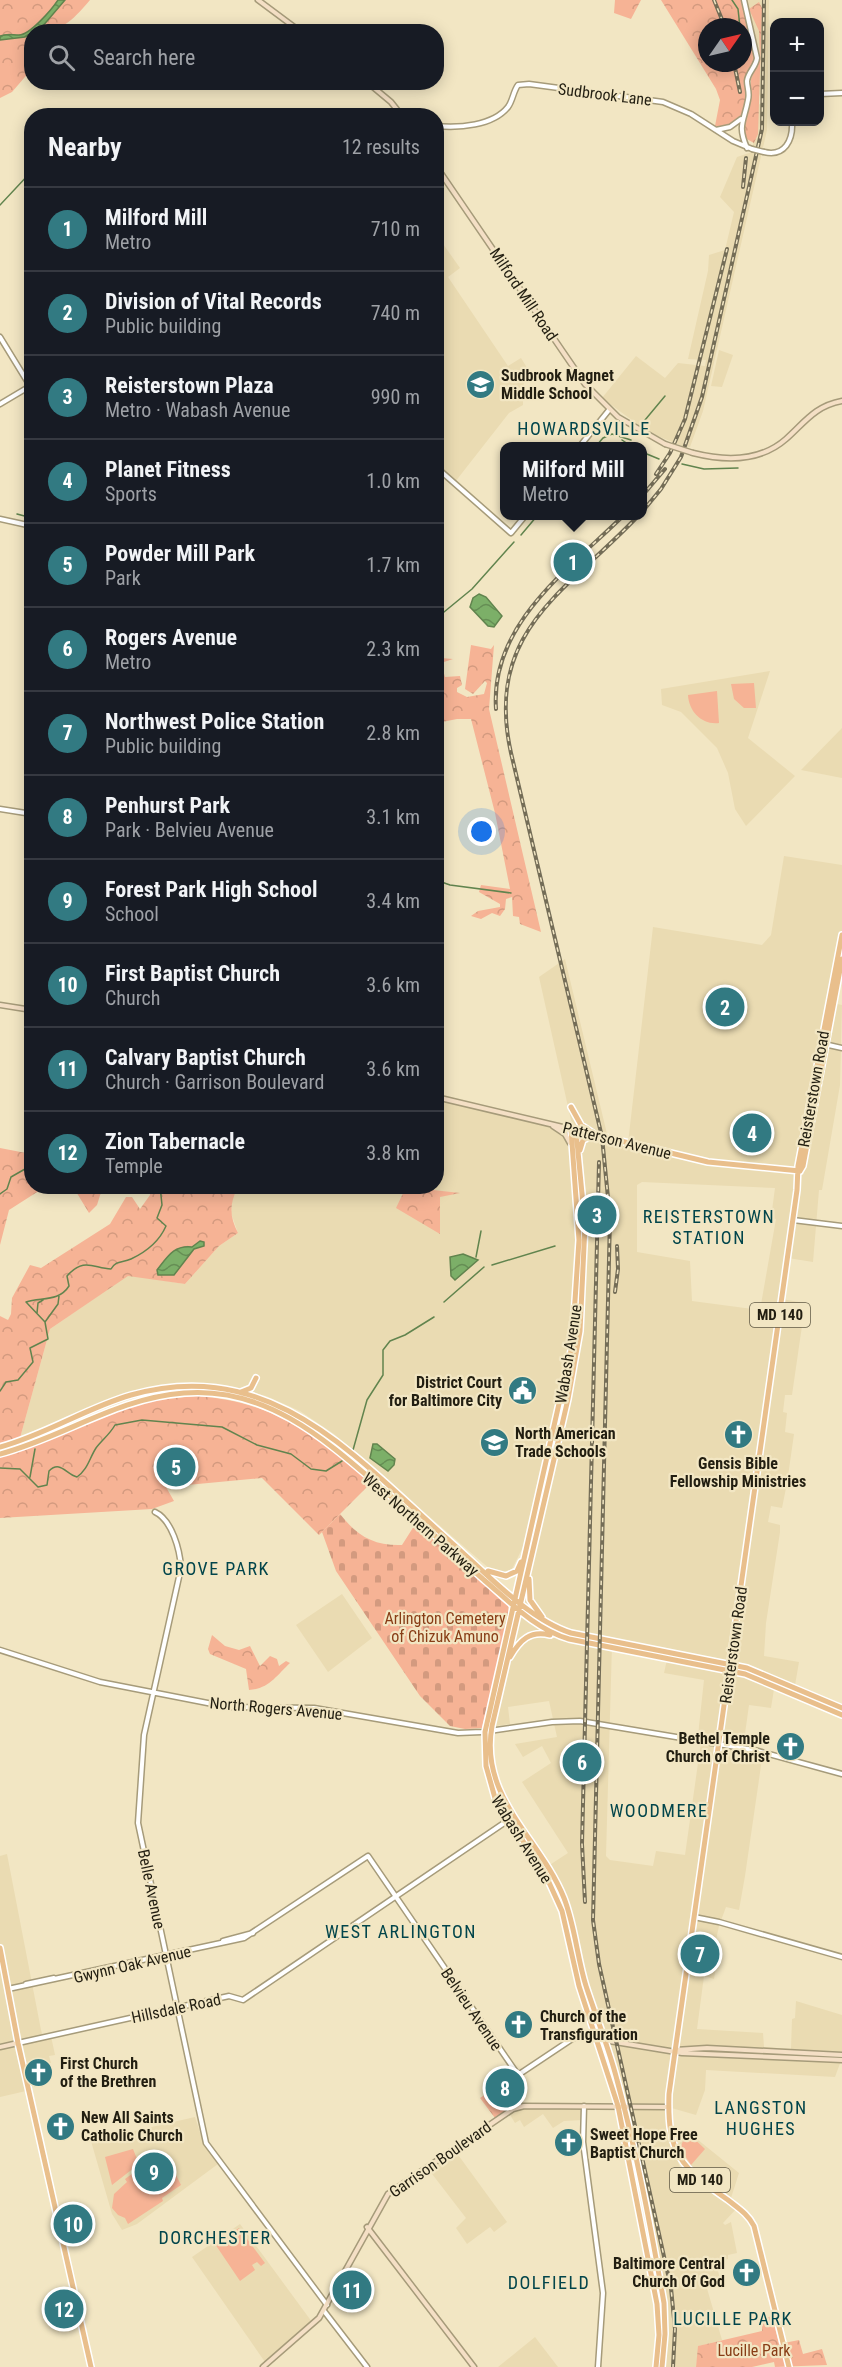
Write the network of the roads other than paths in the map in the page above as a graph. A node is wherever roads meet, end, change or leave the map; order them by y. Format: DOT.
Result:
graph roads {
  1 [pos="258,0"];
  2 [pos="744,0"];
  3 [pos="290,24"];
  4 [pos="377,90"];
  5 [pos="842,93"];
  6 [pos="824,94"];
  7 [pos="396,108"];
  8 [pos="742,119"];
  9 [pos="444,126"];
  10 [pos="792,126"];
  11 [pos="716,130"];
  12 [pos="749,148"];
  13 [pos="444,178"];
  14 [pos="0,338"];
  15 [pos="24,374"];
  16 [pos="24,389"];
  17 [pos="842,401"];
  18 [pos="0,404"];
  19 [pos="609,410"];
  20 [pos="584,442"];
  21 [pos="444,474"];
  22 [pos="0,519"];
  23 [pos="522,520"];
  24 [pos="24,524"];
  25 [pos="0,809"];
  26 [pos="24,813"];
  27 [pos="842,935"];
  28 [pos="842,960"];
  29 [pos="832,984"];
  30 [pos="834,1003"];
  31 [pos="0,1005"];
  32 [pos="24,1009"];
  33 [pos="823,1044"];
  34 [pos="842,1048"];
  35 [pos="813,1085"];
  36 [pos="444,1099"];
  37 [pos="814,1101"];
  38 [pos="571,1107"];
  39 [pos="546,1123"];
  40 [pos="573,1130"];
  41 [pos="600,1136"];
  42 [pos="804,1137"];
  43 [pos="577,1161"];
  44 [pos="776,1168"];
  45 [pos="800,1171"];
  46 [pos="793,1220"];
  47 [pos="842,1226"];
  48 [pos="256,1378"];
  49 [pos="240,1392"];
  50 [pos="102,1409"];
  51 [pos="0,1447"];
  52 [pos="0,1454"];
  53 [pos="155,1512"];
  54 [pos="528,1546"];
  55 [pos="478,1566"];
  56 [pos="529,1569"];
  57 [pos="519,1601"];
  58 [pos="514,1606"];
  59 [pos="519,1610"];
  60 [pos="547,1623"];
  61 [pos="564,1638"];
  62 [pos="0,1650"];
  63 [pos="668,1652"];
  64 [pos="652,1655"];
  65 [pos="508,1661"];
  66 [pos="730,1667"];
  67 [pos="153,1693"];
  68 [pos="842,1708"];
  69 [pos="842,1715"];
  70 [pos="488,1731"];
  71 [pos="719,1744"];
  72 [pos="842,1774"];
  73 [pos="510,1819"];
  74 [pos="368,1856"];
  75 [pos="396,1896"];
  76 [pos="694,1917"];
  77 [pos="0,1948"];
  78 [pos="166,1955"];
  79 [pos="842,1957"];
  80 [pos="581,1965"];
  81 [pos="575,1969"];
  82 [pos="8,1989"];
  83 [pos="0,1991"];
  84 [pos="177,2007"];
  85 [pos="597,2039"];
  86 [pos="604,2040"];
  87 [pos="18,2043"];
  88 [pos="0,2047"];
  89 [pos="675,2050"];
  90 [pos="842,2055"];
  91 [pos="842,2060"];
  92 [pos="518,2075"];
  93 [pos="584,2106"];
  94 [pos="519,2107"];
  95 [pos="624,2107"];
  96 [pos="668,2107"];
  97 [pos="641,2204"];
  98 [pos="367,2227"];
  99 [pos="327,2305"];
  100 [pos="324,2311"];
  101 [pos="92,2367"];
  102 [pos="263,2367"];
  103 [pos="367,2367"];
  104 [pos="474,2367"];
  105 [pos="598,2367"];
  106 [pos="656,2367"];
  107 [pos="662,2367"];
  108 [pos="789,2367"];
  1 -- 3 [label="main road"];
  2 -- 8 [label="street"];
  4 -- 7 [label="main road"];
  5 -- 6 [label="street"];
  8 -- 11 [label="street"];
  8 -- 12 [label="street"];
  9 -- 11 [label="street, Sudbrook Lane"];
  10 -- 12 [label="street, Sudbrook Lane, bridge"];
  11 -- 12 [label="street, Sudbrook Lane"];
  13 -- 19 [label="main road, Milford Mill Road"];
  14 -- 15 [label="street"];
  16 -- 18 [label="street"];
  17 -- 19 [label="main road, Milford Mill Road, bridge"];
  19 -- 20 [label="street"];
  21 -- 23 [label="street"];
  22 -- 24 [label="street"];
  25 -- 26 [label="street"];
  27 -- 29 [label="main road, Reisterstown Road / MD 140"];
  28 -- 30 [label="main road, Reisterstown Road / MD 140"];
  29 -- 30 [label="main road"];
  29 -- 33 [label="main road, Reisterstown Road / MD 140"];
  30 -- 33 [label="main road, Reisterstown Road / MD 140"];
  31 -- 32 [label="main road"];
  33 -- 34 [label="street"];
  33 -- 35 [label="main road, Reisterstown Road / MD 140"];
  33 -- 37 [label="main road, Reisterstown Road / MD 140"];
  35 -- 37 [label="main road"];
  35 -- 42 [label="main road, Reisterstown Road / MD 140"];
  36 -- 39 [label="main road, Patterson Avenue"];
  37 -- 45 [label="main road, Reisterstown Road / MD 140"];
  38 -- 41 [label="main road"];
  39 -- 40 [label="main road, Patterson Avenue"];
  39 -- 43 [label="main road"];
  40 -- 41 [label="main road, Patterson Avenue"];
  40 -- 43 [label="main road, Wabash Avenue"];
  41 -- 43 [label="main road"];
  41 -- 44 [label="main road, Patterson Avenue"];
  42 -- 44 [label="main road"];
  42 -- 45 [label="main road, Reisterstown Road / MD 140"];
  43 -- 54 [label="main road, Wabash Avenue"];
  43 -- 56 [label="main road, Wabash Avenue"];
  44 -- 45 [label="main road, Patterson Avenue"];
  45 -- 46 [label="main road, Reisterstown Road / MD 140"];
  46 -- 47 [label="street"];
  46 -- 66 [label="main road, Reisterstown Road / MD 140"];
  48 -- 49 [label="main road"];
  49 -- 50 [label="main road, West Northern Parkway"];
  49 -- 55 [label="main road, West Northern Parkway"];
  50 -- 51 [label="main road, West Northern Parkway"];
  50 -- 52 [label="main road, West Northern Parkway"];
  50 -- 58 [label="main road, West Northern Parkway"];
  53 -- 67 [label="street, Belle Avenue"];
  54 -- 55 [label="main road"];
  54 -- 57 [label="main road, Wabash Avenue"];
  55 -- 57 [label="main road, West Northern Parkway"];
  56 -- 57 [label="main road, Wabash Avenue"];
  56 -- 60 [label="main road"];
  57 -- 58 [label="main road, Wabash Avenue"];
  57 -- 59 [label="main road, Wabash Avenue"];
  57 -- 60 [label="main road, West Northern Parkway"];
  58 -- 59 [label="main road, West Northern Parkway"];
  58 -- 70 [label="main road, Wabash Avenue"];
  59 -- 61 [label="main road, West Northern Parkway"];
  59 -- 65 [label="main road, Wabash Avenue"];
  60 -- 63 [label="main road, West Northern Parkway"];
  61 -- 64 [label="main road, West Northern Parkway"];
  61 -- 65 [label="main road"];
  62 -- 67 [label="street, North Rogers Avenue"];
  63 -- 64 [label="main road"];
  63 -- 66 [label="main road, West Northern Parkway"];
  64 -- 66 [label="main road, West Northern Parkway"];
  65 -- 70 [label="main road, Wabash Avenue"];
  66 -- 68 [label="main road, West Northern Parkway"];
  66 -- 69 [label="main road, West Northern Parkway"];
  66 -- 71 [label="main road, Reisterstown Road / MD 140"];
  67 -- 70 [label="street, North Rogers Avenue"];
  67 -- 78 [label="street, Belle Avenue"];
  70 -- 71 [label="street, North Rogers Avenue"];
  70 -- 73 [label="main road, Wabash Avenue"];
  71 -- 72 [label="street, North Rogers Avenue"];
  71 -- 76 [label="main road, Reisterstown Road / MD 140"];
  73 -- 75 [label="street, Hillsdale Road"];
  73 -- 80 [label="main road, Wabash Avenue"];
  73 -- 81 [label="main road, Wabash Avenue"];
  74 -- 75 [label="street, Belvieu Avenue"];
  74 -- 78 [label="street, Gwynn Oak Avenue"];
  75 -- 84 [label="street, Hillsdale Road"];
  75 -- 92 [label="street, Belvieu Avenue"];
  76 -- 79 [label="street"];
  76 -- 89 [label="main road, Reisterstown Road / MD 140"];
  77 -- 82 [label="main road"];
  78 -- 82 [label="street, Gwynn Oak Avenue"];
  78 -- 84 [label="street, Belle Avenue"];
  80 -- 81 [label="main road"];
  80 -- 86 [label="main road, Wabash Avenue"];
  81 -- 85 [label="main road, Wabash Avenue"];
  82 -- 83 [label="main road, Gwynn Oak Avenue"];
  82 -- 87 [label="main road"];
  84 -- 87 [label="street, Hillsdale Road"];
  84 -- 99 [label="street, Belle Avenue"];
  85 -- 86 [label="main road"];
  85 -- 92 [label="street"];
  85 -- 95 [label="main road, Wabash Avenue"];
  86 -- 89 [label="main road"];
  86 -- 95 [label="main road, Wabash Avenue"];
  87 -- 88 [label="main road, Hillsdale Road"];
  87 -- 101 [label="main road"];
  89 -- 90 [label="main road"];
  89 -- 91 [label="main road"];
  89 -- 96 [label="main road, Reisterstown Road / MD 140"];
  92 -- 94 [label="street"];
  93 -- 94 [label="main road"];
  93 -- 95 [label="main road"];
  93 -- 105 [label="street"];
  94 -- 98 [label="main road, Garrison Boulevard"];
  95 -- 96 [label="main road"];
  95 -- 97 [label="main road, Wabash Avenue"];
  96 -- 108 [label="main road, Reisterstown Road / MD 140"];
  97 -- 106 [label="main road, Wabash Avenue"];
  97 -- 107 [label="main road, Wabash Avenue"];
  98 -- 99 [label="main road, Garrison Boulevard"];
  98 -- 104 [label="main road"];
  99 -- 100 [label="main road, Garrison Boulevard"];
  100 -- 102 [label="main road, Garrison Boulevard"];
  100 -- 103 [label="street"];
}
